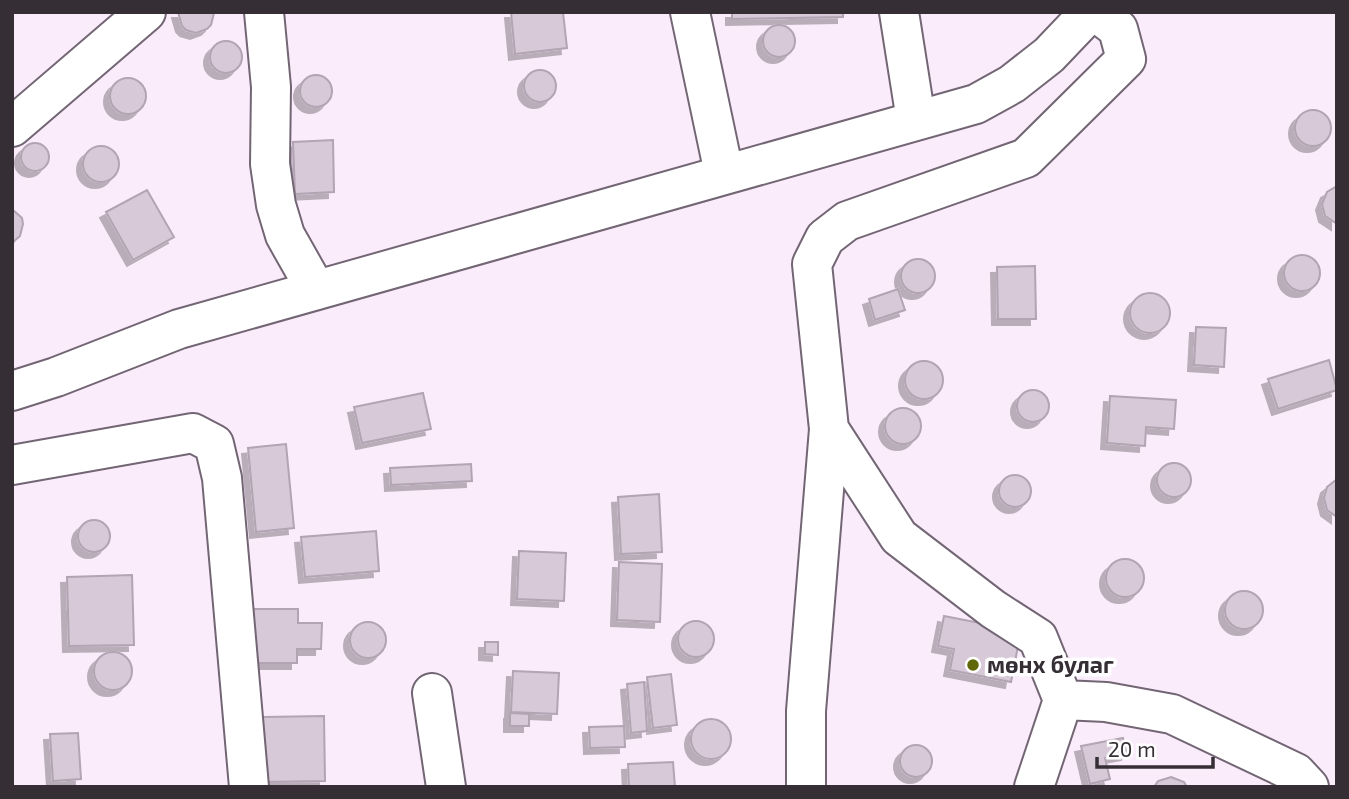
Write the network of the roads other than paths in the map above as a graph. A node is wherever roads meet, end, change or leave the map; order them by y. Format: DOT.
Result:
graph roads {
  1 [pos="146,12"];
  2 [pos="264,12"];
  3 [pos="690,12"];
  4 [pos="899,12"];
  5 [pos="1090,12"];
  6 [pos="1096,12"];
  7 [pos="916,120"];
  8 [pos="12,127"];
  9 [pos="723,173"];
  10 [pos="316,290"];
  11 [pos="12,391"];
  12 [pos="830,429"];
  13 [pos="12,465"];
  14 [pos="432,692"];
  15 [pos="1063,700"];
  16 [pos="249,787"];
  17 [pos="446,787"];
  18 [pos="806,787"];
  19 [pos="1034,787"];
  20 [pos="1309,787"];
  1 -- 8 [label="street"];
  2 -- 10 [label="street"];
  3 -- 9 [label="street"];
  4 -- 7 [label="street"];
  5 -- 7 [label="street"];
  6 -- 12 [label="street"];
  7 -- 9 [label="street"];
  9 -- 10 [label="street"];
  10 -- 11 [label="street"];
  12 -- 15 [label="street"];
  12 -- 18 [label="street"];
  13 -- 16 [label="street"];
  14 -- 17 [label="street"];
  15 -- 19 [label="street"];
  15 -- 20 [label="street"];
}
